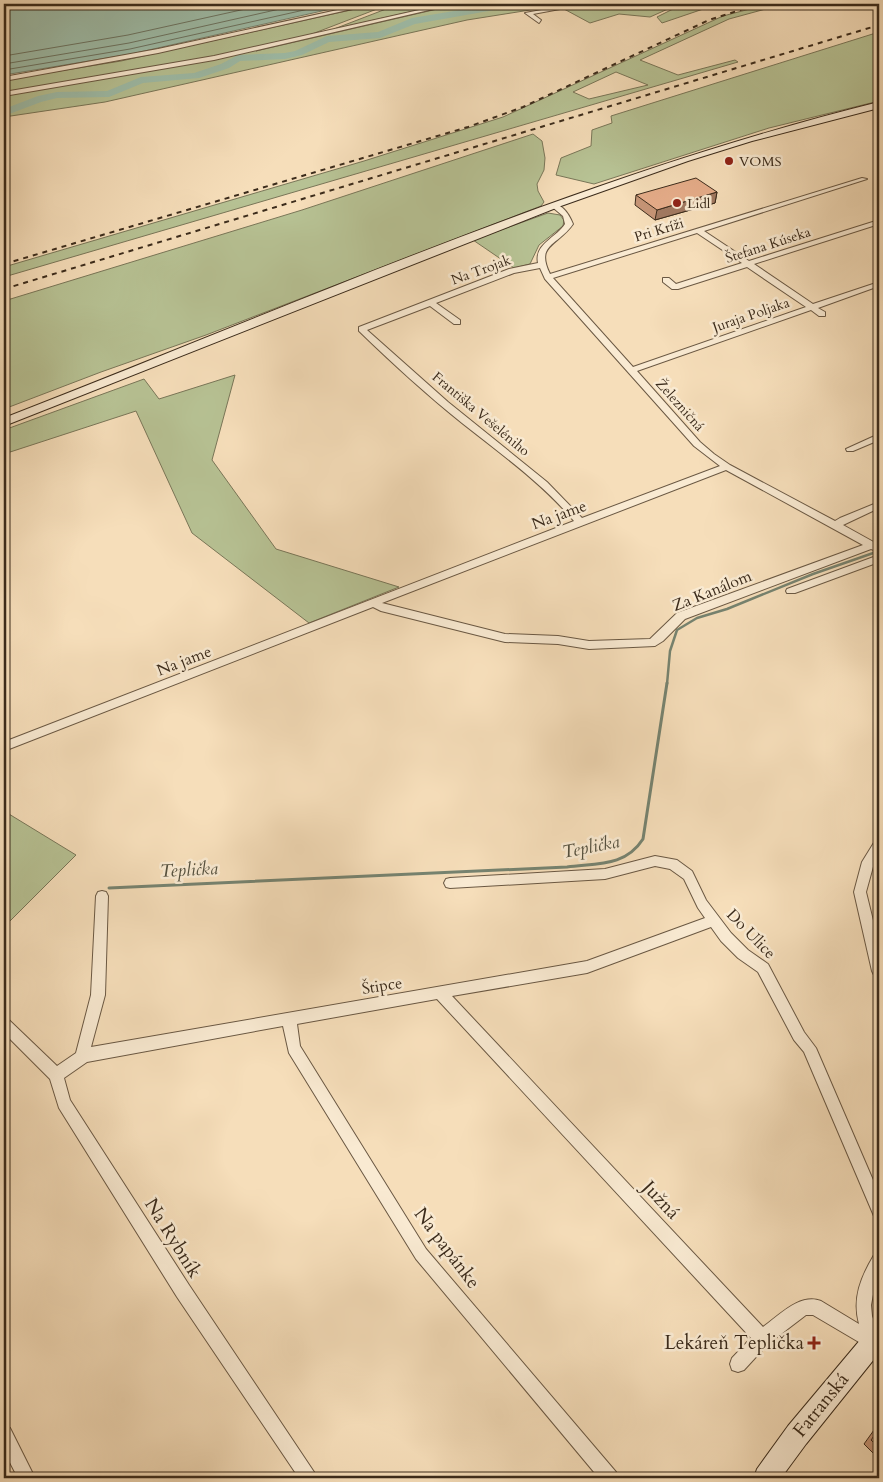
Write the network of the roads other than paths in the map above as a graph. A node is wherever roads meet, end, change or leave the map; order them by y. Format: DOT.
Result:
graph roads {
  1 [pos="371,4"];
  2 [pos="452,4"];
  3 [pos="584,4"];
  4 [pos="539,21"];
  5 [pos="4,79"];
  6 [pos="4,94"];
  7 [pos="879,105"];
  8 [pos="864,180"];
  9 [pos="553,205"];
  10 [pos="879,222"];
  11 [pos="699,231"];
  12 [pos="748,264"];
  13 [pos="541,265"];
  14 [pos="548,277"];
  15 [pos="666,280"];
  16 [pos="879,284"];
  17 [pos="430,302"];
  18 [pos="812,307"];
  19 [pos="822,314"];
  20 [pos="456,322"];
  21 [pos="362,328"];
  22 [pos="630,371"];
  23 [pos="4,422"];
  24 [pos="879,437"];
  25 [pos="850,449"];
  26 [pos="727,467"];
  27 [pos="879,505"];
  28 [pos="581,523"];
  29 [pos="836,526"];
  30 [pos="875,547"];
  31 [pos="879,558"];
  32 [pos="791,591"];
  33 [pos="374,603"];
  34 [pos="4,747"];
  35 [pos="879,845"];
  36 [pos="450,883"];
  37 [pos="102,896"];
  38 [pos="713,921"];
  39 [pos="879,971"];
  40 [pos="441,994"];
  41 [pos="289,1019"];
  42 [pos="4,1024"];
  43 [pos="82,1057"];
  44 [pos="56,1075"];
  45 [pos="879,1211"];
  46 [pos="879,1260"];
  47 [pos="762,1338"];
  48 [pos="878,1343"];
  49 [pos="738,1364"];
  50 [pos="4,1434"];
  51 [pos="28,1478"];
  52 [pos="309,1478"];
  53 [pos="610,1478"];
  54 [pos="766,1478"];
  1 -- 5 [label="street"];
  2 -- 6 [label="street"];
  3 -- 4 [label="street"];
  7 -- 9 [label="main road"];
  8 -- 11 [label="street, Pri Kríži"];
  9 -- 13 [label="street"];
  9 -- 23 [label="main road"];
  10 -- 12 [label="street, Štefana Kúseka"];
  11 -- 12 [label="street"];
  11 -- 14 [label="street, Pri Kríži"];
  12 -- 15 [label="street, Štefana Kúseka"];
  12 -- 18 [label="street"];
  13 -- 14 [label="street, Železničná"];
  13 -- 17 [label="street, Na Trojak"];
  14 -- 22 [label="street, Železničná"];
  16 -- 18 [label="street, Juraja Poljaka"];
  17 -- 20 [label="street"];
  17 -- 21 [label="street, Na Trojak"];
  18 -- 19 [label="street"];
  18 -- 22 [label="street, Juraja Poljaka"];
  21 -- 28 [label="street, Františka Vešeléniho"];
  22 -- 26 [label="street, Železničná"];
  24 -- 25 [label="street"];
  26 -- 28 [label="street, Na jame"];
  26 -- 29 [label="street, Železničná"];
  27 -- 29 [label="street"];
  28 -- 33 [label="street, Na jame"];
  29 -- 30 [label="street, Železničná"];
  30 -- 33 [label="street, Za Kanálom"];
  31 -- 32 [label="street"];
  33 -- 34 [label="street, Na jame"];
  35 -- 39 [label="street"];
  36 -- 38 [label="street, Do Ulice"];
  37 -- 43 [label="street"];
  38 -- 40 [label="street, Štipce"];
  38 -- 45 [label="street, Do Ulice"];
  40 -- 41 [label="street, Štipce"];
  40 -- 47 [label="street, Južná"];
  41 -- 43 [label="street, Štipce"];
  41 -- 53 [label="street, Na papánke"];
  42 -- 44 [label="street, Na Rybník"];
  43 -- 44 [label="street, Štipce"];
  44 -- 52 [label="street, Na Rybník"];
  46 -- 48 [label="street"];
  47 -- 48 [label="street"];
  47 -- 49 [label="street"];
  48 -- 54 [label="main road, Fatranská"];
  50 -- 51 [label="street"];
}
